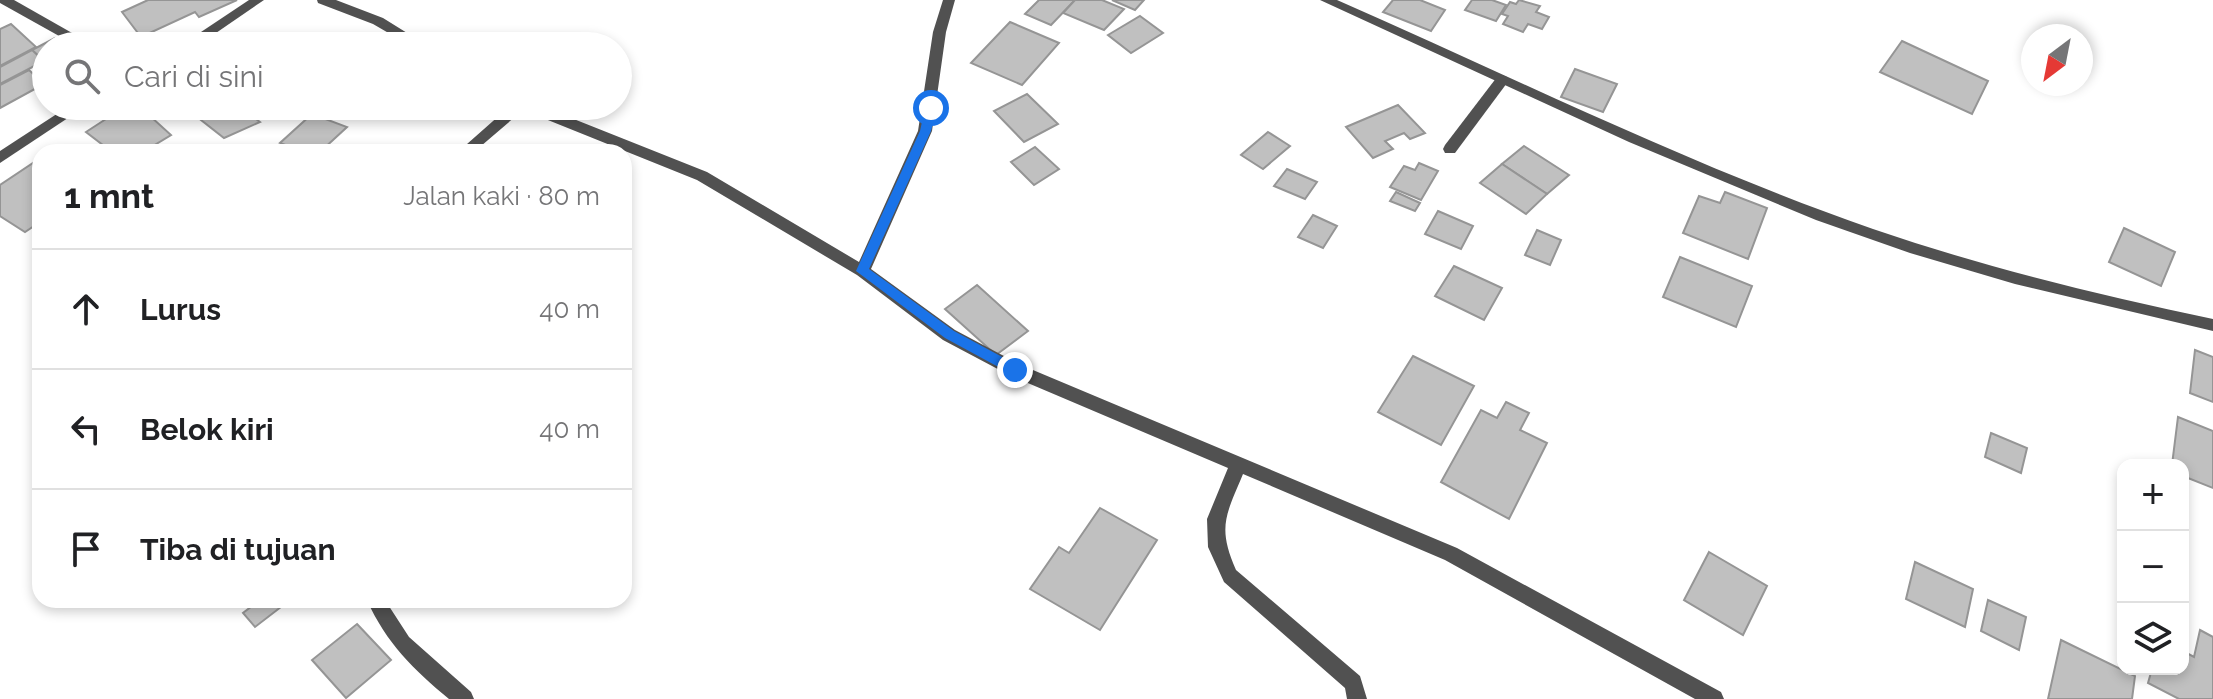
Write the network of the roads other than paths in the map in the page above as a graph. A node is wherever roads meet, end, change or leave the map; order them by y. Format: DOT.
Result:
graph roads {
  1 [pos="4,0"];
  2 [pos="258,0"];
  3 [pos="323,0"];
  4 [pos="949,0"];
  5 [pos="1326,0"];
  6 [pos="62,32"];
  7 [pos="209,32"];
  8 [pos="397,32"];
  9 [pos="1502,80"];
  10 [pos="58,120"];
  11 [pos="503,120"];
  12 [pos="562,120"];
  13 [pos="474,144"];
  14 [pos="622,144"];
  15 [pos="632,148"];
  16 [pos="1450,149"];
  17 [pos="0,158"];
  18 [pos="862,271"];
  19 [pos="2213,325"];
  20 [pos="1238,465"];
  21 [pos="379,608"];
  22 [pos="464,699"];
  23 [pos="1357,699"];
  24 [pos="1714,699"];
  1 -- 6 [label="street"];
  2 -- 7 [label="street"];
  3 -- 8 [label="street"];
  4 -- 18 [label="street"];
  5 -- 9 [label="street"];
  9 -- 16 [label="street"];
  9 -- 19 [label="street"];
  10 -- 17 [label="street"];
  11 -- 13 [label="street"];
  12 -- 14 [label="street"];
  15 -- 18 [label="street"];
  18 -- 20 [label="street"];
  20 -- 23 [label="street"];
  20 -- 24 [label="street"];
  21 -- 22 [label="street"];
}
